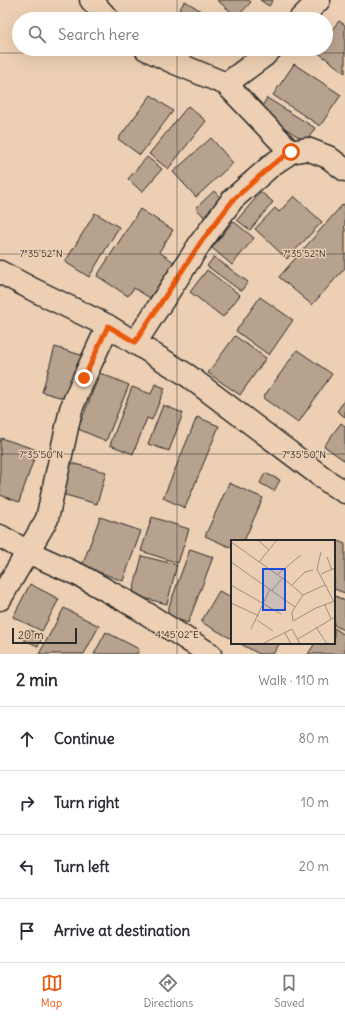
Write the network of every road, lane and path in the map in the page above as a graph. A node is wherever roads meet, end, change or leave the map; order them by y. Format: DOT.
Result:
graph roads {
  1 [pos="91,0"];
  2 [pos="319,0"];
  3 [pos="102,12"];
  4 [pos="307,12"];
  5 [pos="161,56"];
  6 [pos="264,56"];
  7 [pos="226,84"];
  8 [pos="291,152"];
  9 [pos="345,170"];
  10 [pos="0,272"];
  11 [pos="108,326"];
  12 [pos="135,342"];
  13 [pos="345,492"];
  14 [pos="0,536"];
  15 [pos="28,552"];
  16 [pos="0,599"];
  17 [pos="210,654"];
  1 -- 3 [label="street"];
  2 -- 4 [label="street"];
  5 -- 7 [label="street"];
  6 -- 7 [label="street"];
  7 -- 8 [label="street"];
  8 -- 9 [label="street"];
  8 -- 12 [label="street"];
  10 -- 11 [label="street"];
  11 -- 12 [label="street"];
  11 -- 15 [label="street"];
  12 -- 13 [label="street"];
  14 -- 15 [label="street"];
  15 -- 16 [label="street"];
  15 -- 17 [label="street"];
}
